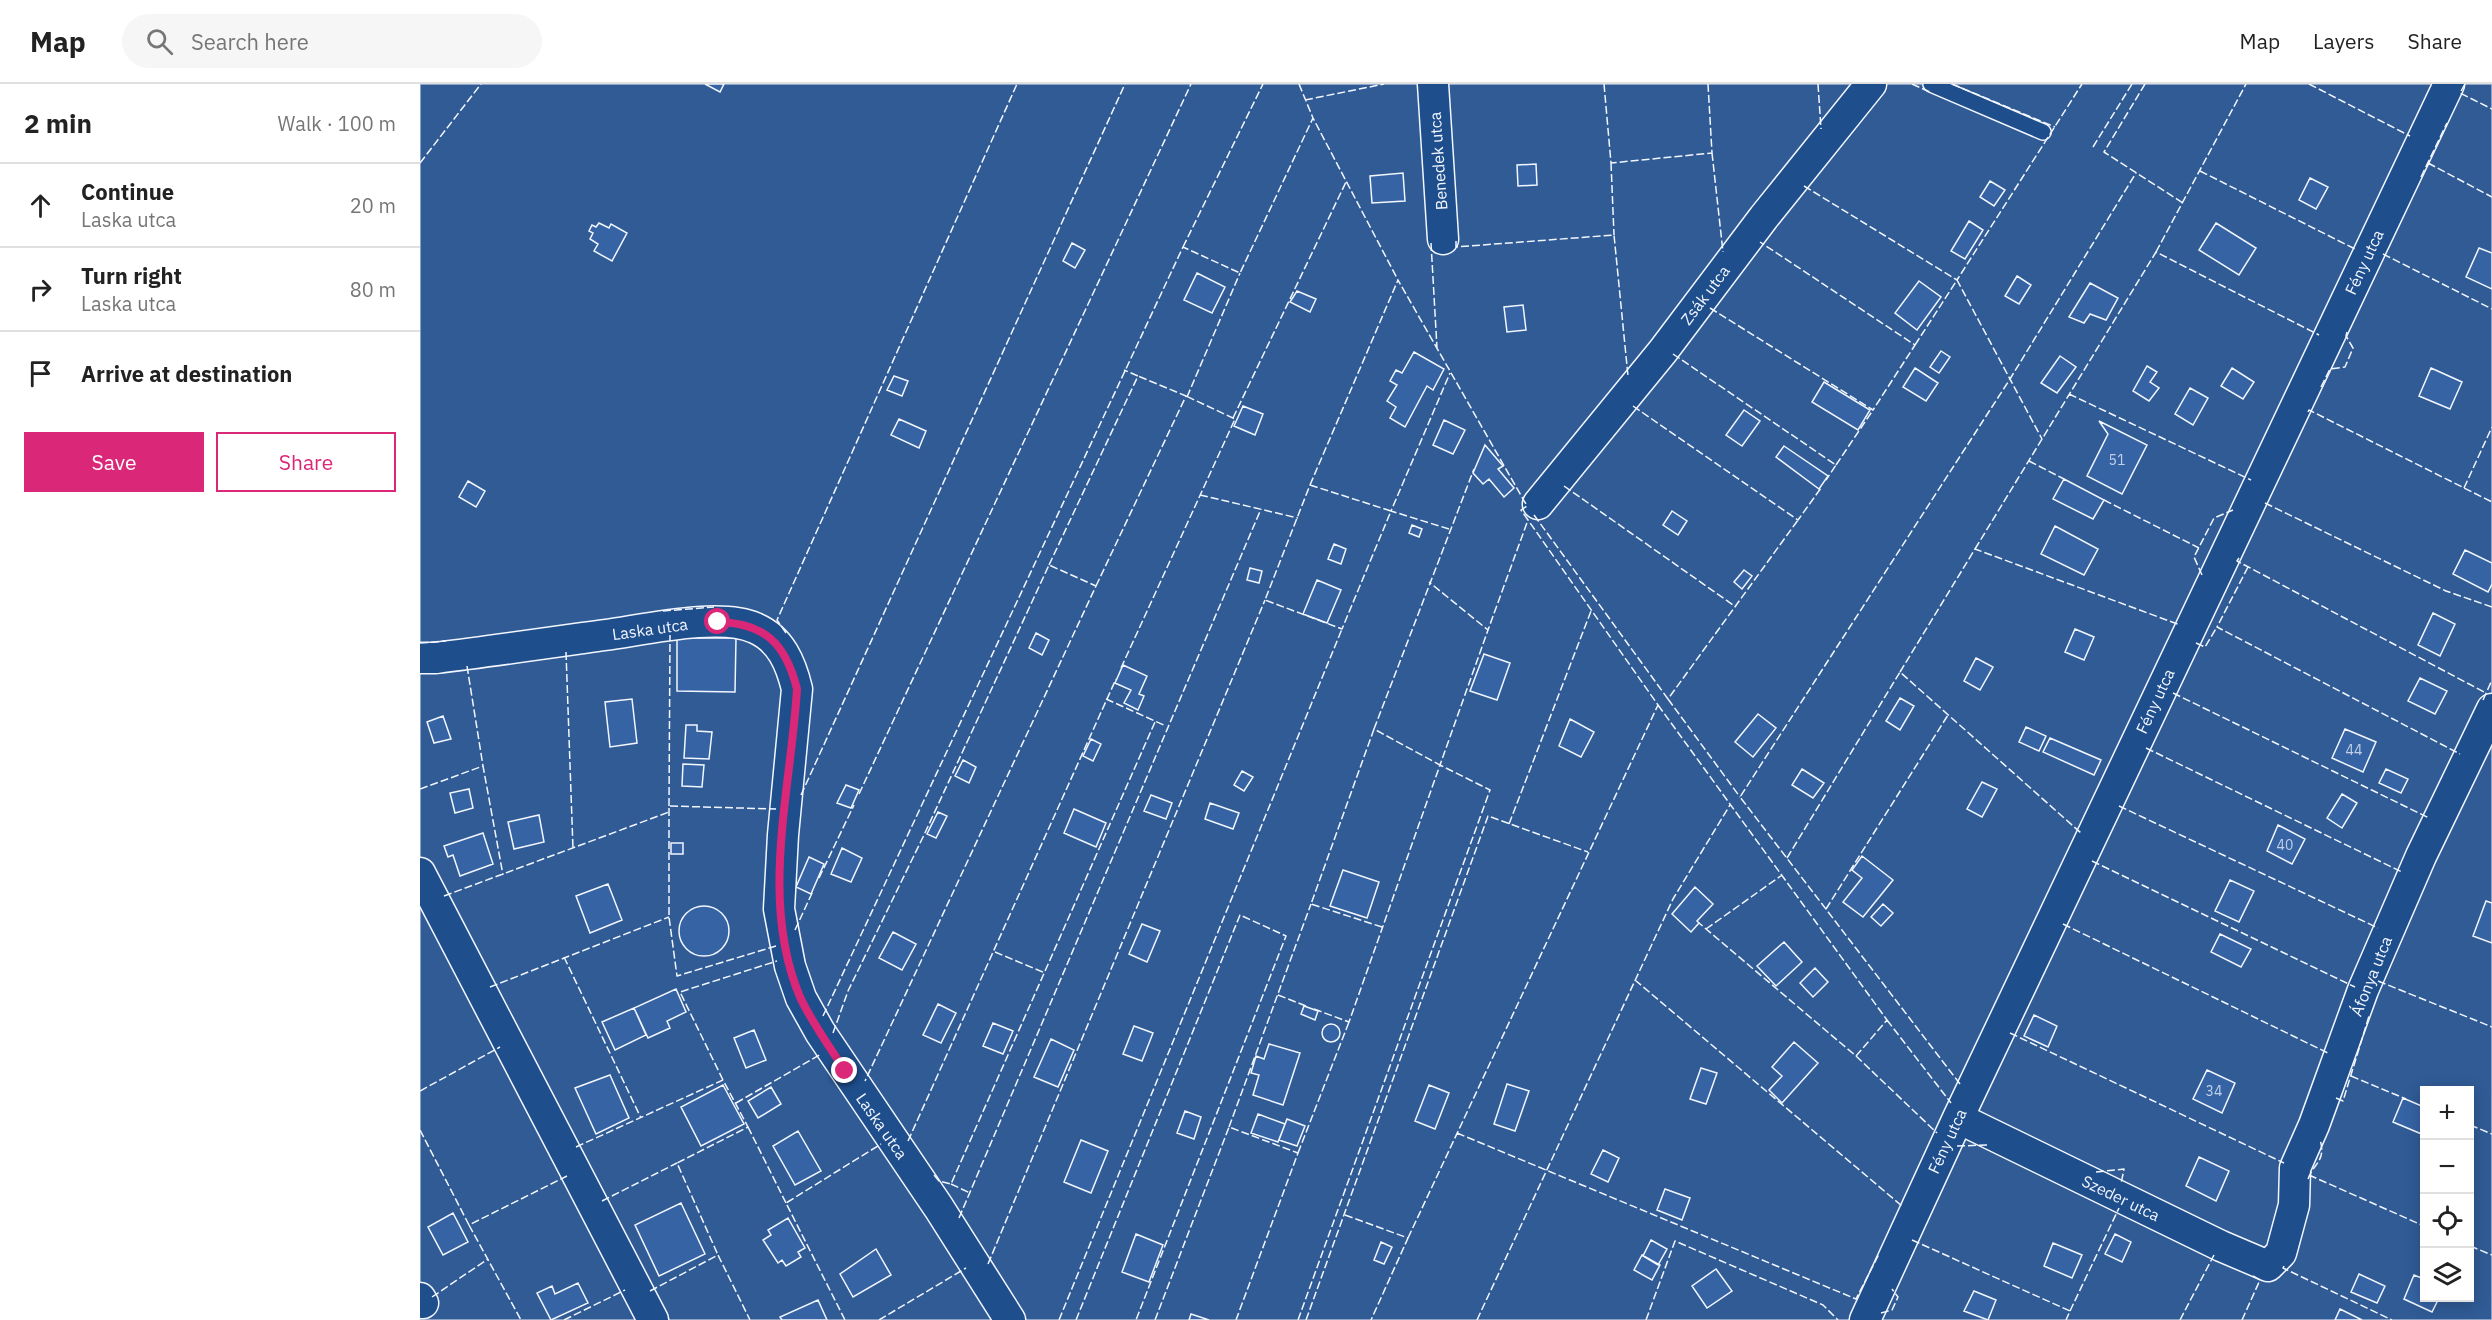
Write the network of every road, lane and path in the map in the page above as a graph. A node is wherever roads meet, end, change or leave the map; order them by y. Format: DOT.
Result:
graph roads {
  1 [pos="1433,84"];
  2 [pos="1872,84"];
  3 [pos="1931,84"];
  4 [pos="2449,84"];
  5 [pos="2043,132"];
  6 [pos="1443,239"];
  7 [pos="1538,504"];
  8 [pos="420,658"];
  9 [pos="2492,709"];
  10 [pos="420,873"];
  11 [pos="1958,1118"];
  12 [pos="2281,1252"];
  13 [pos="653,1320"];
  14 [pos="1010,1320"];
  15 [pos="1865,1320"];
  1 -- 6 [label="street, Benedek utca"];
  2 -- 7 [label="street, Zsák utca"];
  3 -- 5 [label="lane"];
  4 -- 11 [label="street, Fény utca"];
  8 -- 14 [label="street, Laska utca"];
  9 -- 12 [label="street, Áfonya utca"];
  10 -- 13 [label="street"];
  11 -- 12 [label="street, Szeder utca"];
  11 -- 15 [label="street, Fény utca"];
}
